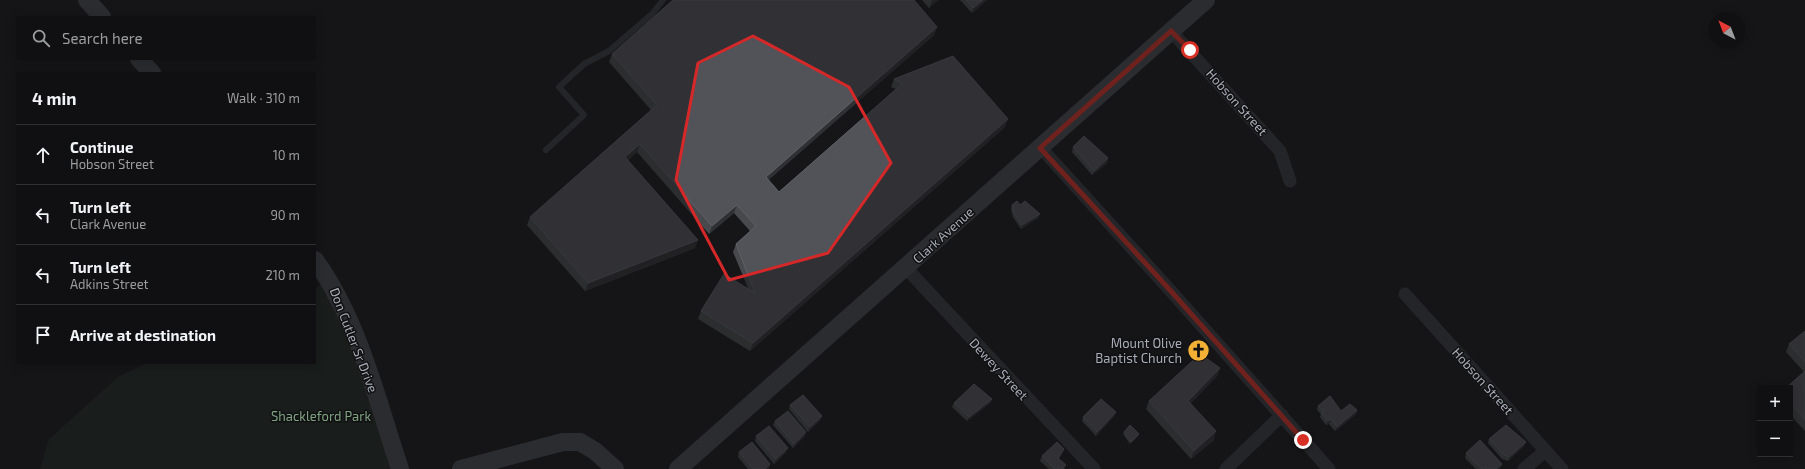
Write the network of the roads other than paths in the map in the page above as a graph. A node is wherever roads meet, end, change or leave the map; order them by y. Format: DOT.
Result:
graph roads {
  1 [pos="664,0"];
  2 [pos="1203,1"];
  3 [pos="1171,31"];
  4 [pos="140,60"];
  5 [pos="151,72"];
  6 [pos="1040,148"];
  7 [pos="546,150"];
  8 [pos="1290,181"];
  9 [pos="316,261"];
  10 [pos="906,268"];
  11 [pos="1405,294"];
  12 [pos="1282,415"];
  13 [pos="1545,451"];
  14 [pos="400,469"];
  15 [pos="461,469"];
  16 [pos="615,469"];
  17 [pos="678,469"];
  18 [pos="1094,469"];
  19 [pos="1226,469"];
  20 [pos="1329,469"];
  21 [pos="1524,469"];
  22 [pos="1562,469"];
  1 -- 7 [label="lane"];
  2 -- 3 [label="street, Clark Avenue"];
  3 -- 6 [label="street, Clark Avenue"];
  3 -- 8 [label="street, Hobson Street"];
  4 -- 5 [label="street"];
  6 -- 10 [label="street, Clark Avenue"];
  6 -- 12 [label="street"];
  9 -- 14 [label="street, Don Cutler Sr Drive"];
  10 -- 17 [label="street, Clark Avenue"];
  10 -- 18 [label="street, Dewey Street"];
  11 -- 13 [label="street, Hobson Street"];
  12 -- 19 [label="street"];
  12 -- 20 [label="street"];
  13 -- 21 [label="street"];
  13 -- 22 [label="street, Hobson Street"];
  15 -- 16 [label="street"];
}
